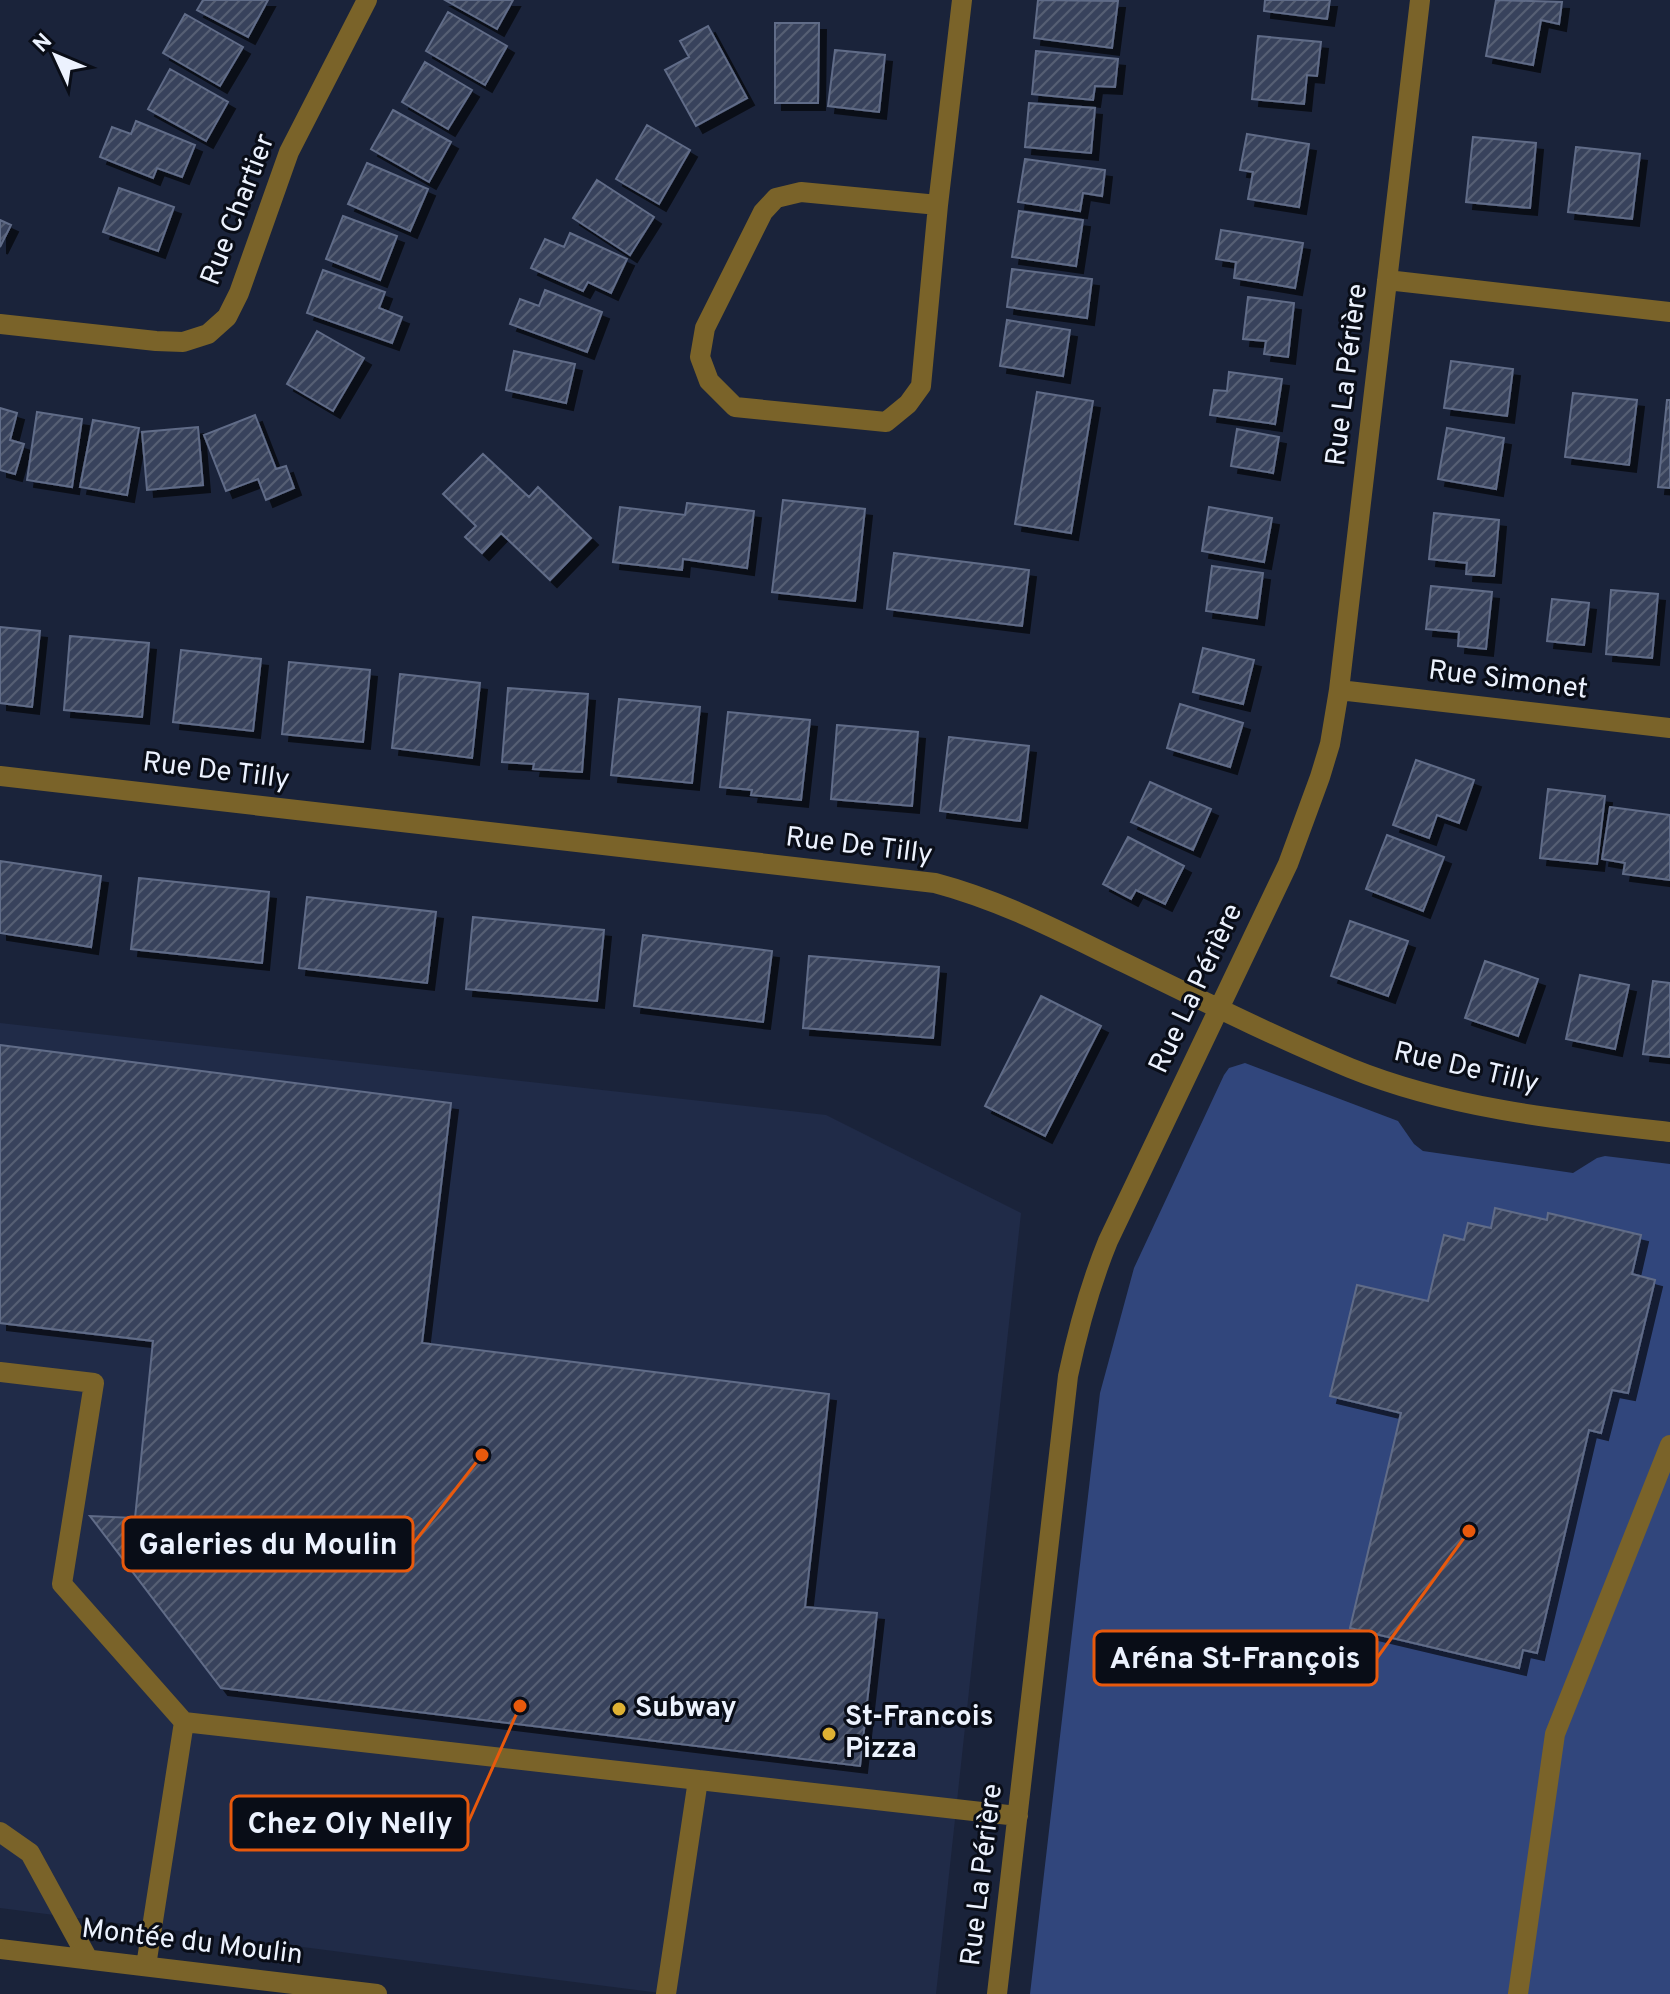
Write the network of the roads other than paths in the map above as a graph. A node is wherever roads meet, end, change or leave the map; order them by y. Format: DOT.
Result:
graph roads {
  1 [pos="367,0"];
  2 [pos="962,0"];
  3 [pos="1420,0"];
  4 [pos="938,205"];
  5 [pos="1387,280"];
  6 [pos="1670,312"];
  7 [pos="0,324"];
  8 [pos="1339,690"];
  9 [pos="1670,728"];
  10 [pos="0,776"];
  11 [pos="1219,1009"];
  12 [pos="1670,1132"];
  13 [pos="0,1372"];
  14 [pos="1670,1445"];
  15 [pos="184,1722"];
  16 [pos="698,1780"];
  17 [pos="1018,1816"];
  18 [pos="0,1832"];
  19 [pos="0,1949"];
  20 [pos="88,1959"];
  21 [pos="146,1966"];
  22 [pos="377,1994"];
  23 [pos="666,1994"];
  24 [pos="997,1994"];
  25 [pos="1518,1994"];
  1 -- 7 [label="street, Rue Chartier"];
  2 -- 4 [label="street"];
  3 -- 5 [label="street, Rue La Périère"];
  4 -- 4 [label="street"];
  5 -- 6 [label="street"];
  5 -- 8 [label="street, Rue La Périère"];
  8 -- 9 [label="street, Rue Simonet"];
  8 -- 11 [label="street, Rue La Périère"];
  10 -- 11 [label="street, Rue De Tilly"];
  11 -- 12 [label="street, Rue De Tilly"];
  11 -- 17 [label="street, Rue La Périère"];
  13 -- 15 [label="street"];
  14 -- 25 [label="street"];
  15 -- 16 [label="street"];
  15 -- 21 [label="street"];
  16 -- 17 [label="street"];
  16 -- 23 [label="street"];
  17 -- 24 [label="street, Rue La Périère"];
  18 -- 20 [label="street"];
  19 -- 20 [label="street, Montée du Moulin"];
  20 -- 21 [label="street, Montée du Moulin"];
  21 -- 22 [label="street, Montée du Moulin"];
}
